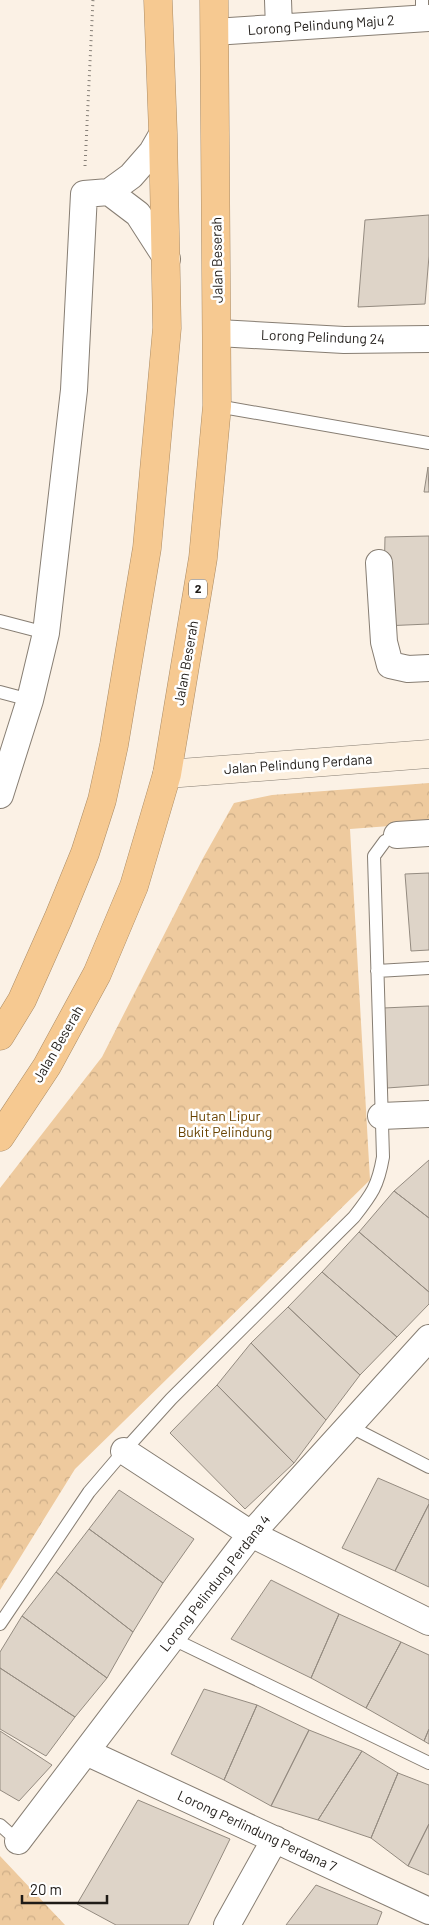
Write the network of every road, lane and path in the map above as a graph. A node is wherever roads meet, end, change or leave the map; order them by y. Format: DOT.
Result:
graph roads {
  1 [pos="94,0"];
  2 [pos="158,0"];
  3 [pos="214,0"];
  4 [pos="278,0"];
  5 [pos="424,12"];
  6 [pos="279,28"];
  7 [pos="214,32"];
  8 [pos="163,133"];
  9 [pos="96,193"];
  10 [pos="166,259"];
  11 [pos="218,333"];
  12 [pos="429,339"];
  13 [pos="217,406"];
  14 [pos="429,443"];
  15 [pos="379,563"];
  16 [pos="0,621"];
  17 [pos="46,633"];
  18 [pos="429,668"];
  19 [pos="0,692"];
  20 [pos="30,700"];
  21 [pos="429,754"];
  22 [pos="167,774"];
  23 [pos="0,794"];
  24 [pos="429,833"];
  25 [pos="397,835"];
  26 [pos="429,968"];
  27 [pos="377,971"];
  28 [pos="0,1036"];
  29 [pos="429,1114"];
  30 [pos="381,1116"];
  31 [pos="0,1137"];
  32 [pos="429,1338"];
  33 [pos="348,1426"];
  34 [pos="124,1451"];
  35 [pos="429,1467"];
  36 [pos="251,1534"];
  37 [pos="429,1622"];
  38 [pos="0,1624"];
  39 [pos="171,1638"];
  40 [pos="86,1752"];
  41 [pos="429,1763"];
  42 [pos="9,1833"];
  43 [pos="275,1840"];
  44 [pos="429,1911"];
  45 [pos="227,1925"];
  1 -- 9 [label="path"];
  2 -- 8 [label="highway"];
  3 -- 7 [label="highway, Jalan Beserah / 2"];
  4 -- 6 [label="street"];
  5 -- 6 [label="street, Lorong Pelindung Maju 2"];
  6 -- 7 [label="street, Lorong Pelindung Maju 2"];
  7 -- 11 [label="highway, Jalan Beserah / 2"];
  8 -- 9 [label="street"];
  8 -- 10 [label="highway"];
  9 -- 10 [label="street"];
  9 -- 17 [label="street"];
  10 -- 28 [label="highway"];
  11 -- 12 [label="street, Lorong Pelindung 24"];
  11 -- 13 [label="highway, Jalan Beserah / 2"];
  13 -- 14 [label="lane"];
  13 -- 22 [label="highway, Jalan Beserah / 2"];
  15 -- 18 [label="street"];
  16 -- 17 [label="lane"];
  17 -- 20 [label="street"];
  19 -- 20 [label="lane"];
  20 -- 23 [label="street"];
  21 -- 22 [label="street, Jalan Pelindung Perdana"];
  22 -- 31 [label="highway, Jalan Beserah / 2"];
  24 -- 25 [label="street"];
  25 -- 27 [label="lane"];
  26 -- 27 [label="lane"];
  27 -- 30 [label="lane"];
  29 -- 30 [label="street"];
  30 -- 34 [label="lane"];
  32 -- 33 [label="street, Lorong Pelindung Perdana 4"];
  33 -- 35 [label="lane"];
  33 -- 36 [label="street, Lorong Pelindung Perdana 4"];
  34 -- 36 [label="street"];
  34 -- 38 [label="lane"];
  36 -- 37 [label="street"];
  36 -- 39 [label="street, Lorong Pelindung Perdana 4"];
  39 -- 40 [label="street, Lorong Pelindung Perdana 4"];
  39 -- 41 [label="lane"];
  40 -- 42 [label="street, Lorong Pelindung Perdana 4"];
  40 -- 43 [label="street, Lorong Perlindung Perdana 7"];
  43 -- 44 [label="street, Lorong Perlindung Perdana 7"];
  43 -- 45 [label="street"];
}
